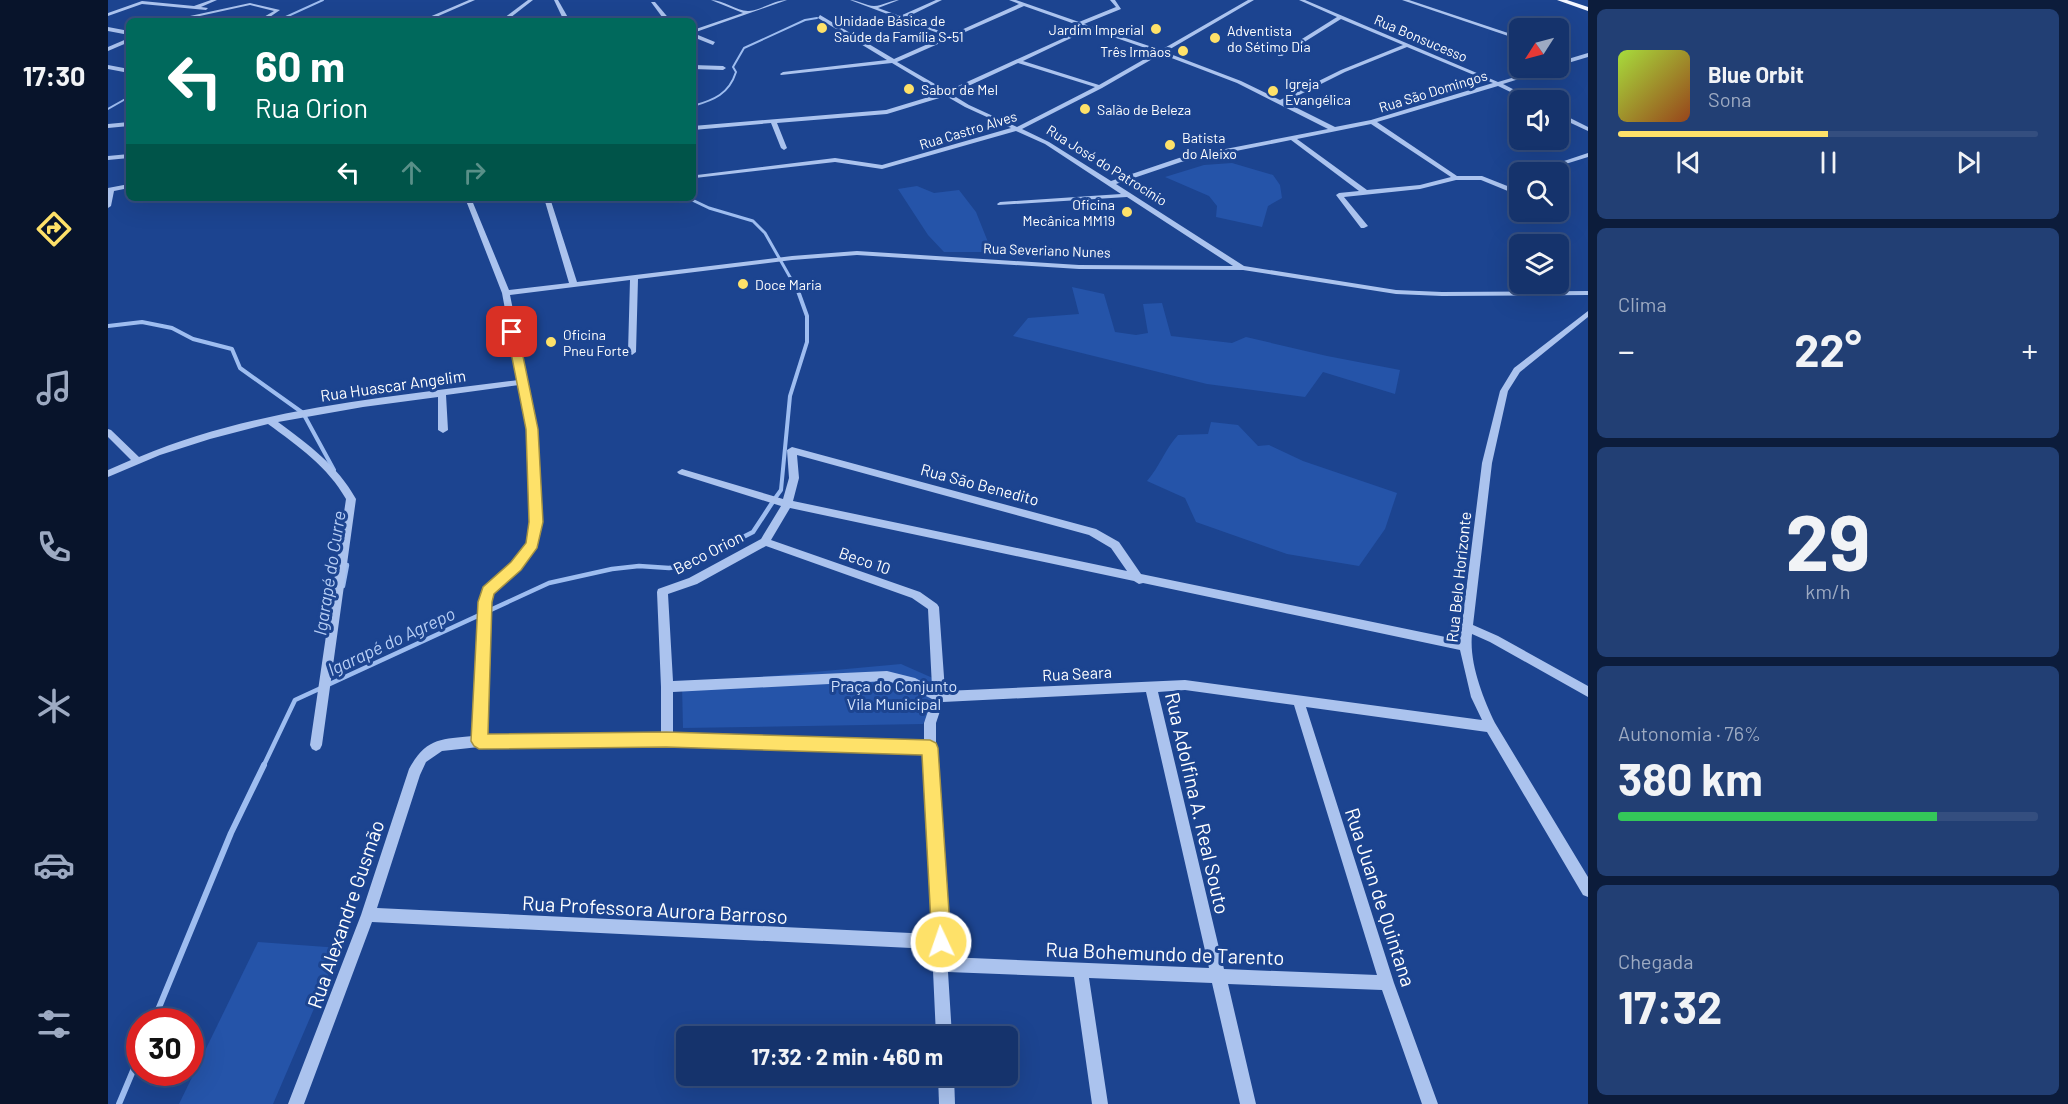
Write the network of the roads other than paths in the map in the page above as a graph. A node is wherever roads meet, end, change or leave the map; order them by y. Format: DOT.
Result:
graph roads {
  1 [pos="215,0"];
  2 [pos="473,0"];
  3 [pos="531,0"];
  4 [pos="556,0"];
  5 [pos="713,0"];
  6 [pos="785,0"];
  7 [pos="852,0"];
  8 [pos="897,0"];
  9 [pos="940,0"];
  10 [pos="1011,0"];
  11 [pos="1112,0"];
  12 [pos="1252,0"];
  13 [pos="1301,0"];
  14 [pos="1404,0"];
  15 [pos="1560,0"];
  16 [pos="1572,0"];
  17 [pos="653,3"];
  18 [pos="1022,5"];
  19 [pos="1588,7"];
  20 [pos="196,8"];
  21 [pos="874,8"];
  22 [pos="216,11"];
  23 [pos="748,14"];
  24 [pos="108,15"];
  25 [pos="820,17"];
  26 [pos="1341,17"];
  27 [pos="184,18"];
  28 [pos="266,18"];
  29 [pos="430,18"];
  30 [pos="507,18"];
  31 [pos="565,18"];
  32 [pos="666,18"];
  33 [pos="900,18"];
  34 [pos="1078,24"];
  35 [pos="1089,28"];
  36 [pos="108,29"];
  37 [pos="126,32"];
  38 [pos="696,32"];
  39 [pos="696,34"];
  40 [pos="1509,35"];
  41 [pos="952,37"];
  42 [pos="126,41"];
  43 [pos="713,43"];
  44 [pos="1408,45"];
  45 [pos="108,49"];
  46 [pos="1161,52"];
  47 [pos="1280,55"];
  48 [pos="1588,55"];
  49 [pos="1569,58"];
  50 [pos="1573,59"];
  51 [pos="1569,60"];
  52 [pos="894,61"];
  53 [pos="1018,61"];
  54 [pos="108,67"];
  55 [pos="696,67"];
  56 [pos="723,68"];
  57 [pos="126,70"];
  58 [pos="783,74"];
  59 [pos="1518,78"];
  60 [pos="1499,84"];
  61 [pos="1100,87"];
  62 [pos="1511,90"];
  63 [pos="946,94"];
  64 [pos="1281,102"];
  65 [pos="1569,120"];
  66 [pos="773,121"];
  67 [pos="1588,121"];
  68 [pos="1372,122"];
  69 [pos="1575,123"];
  70 [pos="126,124"];
  71 [pos="108,126"];
  72 [pos="1019,128"];
  73 [pos="696,129"];
  74 [pos="1588,129"];
  75 [pos="1335,130"];
  76 [pos="1293,138"];
  77 [pos="784,148"];
  78 [pos="126,156"];
  79 [pos="1588,156"];
  80 [pos="108,158"];
  81 [pos="1567,162"];
  82 [pos="698,177"];
  83 [pos="1456,178"];
  84 [pos="1113,183"];
  85 [pos="126,187"];
  86 [pos="1509,189"];
  87 [pos="110,190"];
  88 [pos="1365,192"];
  89 [pos="1131,195"];
  90 [pos="469,201"];
  91 [pos="548,201"];
  92 [pos="1000,204"];
  93 [pos="108,206"];
  94 [pos="1364,226"];
  95 [pos="1221,253"];
  96 [pos="1217,267"];
  97 [pos="1243,268"];
  98 [pos="634,279"];
  99 [pos="574,285"];
  100 [pos="1588,293"];
  101 [pos="506,294"];
  102 [pos="1588,313"];
  103 [pos="632,352"];
  104 [pos="521,382"];
  105 [pos="442,394"];
  106 [pos="270,421"];
  107 [pos="443,430"];
  108 [pos="108,432"];
  109 [pos="792,450"];
  110 [pos="137,460"];
  111 [pos="682,472"];
  112 [pos="108,474"];
  113 [pos="787,504"];
  114 [pos="765,542"];
  115 [pos="1139,580"];
  116 [pos="1467,627"];
  117 [pos="1465,646"];
  118 [pos="1151,686"];
  119 [pos="667,687"];
  120 [pos="1588,692"];
  121 [pos="939,697"];
  122 [pos="1298,700"];
  123 [pos="1491,727"];
  124 [pos="666,740"];
  125 [pos="479,741"];
  126 [pos="316,745"];
  127 [pos="930,748"];
  128 [pos="1588,890"];
  129 [pos="368,915"];
  130 [pos="941,942"];
  131 [pos="942,964"];
  132 [pos="1081,971"];
  133 [pos="1217,977"];
  134 [pos="1387,983"];
  135 [pos="945,1026"];
  136 [pos="946,1086"];
  137 [pos="296,1104"];
  138 [pos="947,1104"];
  139 [pos="1100,1104"];
  140 [pos="1248,1104"];
  141 [pos="1430,1104"];
  1 -- 20 [label="street"];
  2 -- 29 [label="street"];
  3 -- 30 [label="street"];
  4 -- 31 [label="street"];
  5 -- 23 [label="street"];
  6 -- 23 [label="street"];
  7 -- 21 [label="street"];
  8 -- 21 [label="street"];
  9 -- 33 [label="street"];
  10 -- 18 [label="street"];
  11 -- 34 [label="street"];
  12 -- 46 [label="street, Rua Castro Alves"];
  13 -- 26 [label="street, Rua Bonsucesso"];
  14 -- 40 [label="street"];
  15 -- 19 [label="main road"];
  16 -- 19 [label="main road"];
  17 -- 32 [label="street"];
  18 -- 34 [label="street"];
  18 -- 41 [label="street"];
  20 -- 22 [label="street"];
  20 -- 24 [label="street"];
  21 -- 33 [label="street"];
  22 -- 27 [label="street"];
  22 -- 28 [label="street"];
  23 -- 38 [label="street"];
  25 -- 52 [label="street, Rua José do Patrocínio"];
  26 -- 44 [label="street, Rua Bonsucesso"];
  26 -- 47 [label="street"];
  33 -- 41 [label="street"];
  34 -- 35 [label="street"];
  35 -- 46 [label="street"];
  35 -- 53 [label="street"];
  36 -- 37 [label="street"];
  39 -- 43 [label="street"];
  41 -- 52 [label="street"];
  42 -- 45 [label="street"];
  44 -- 60 [label="street, Rua Bonsucesso"];
  44 -- 64 [label="street"];
  46 -- 61 [label="street, Rua Castro Alves"];
  46 -- 64 [label="street"];
  48 -- 50 [label="street"];
  49 -- 50 [label="street"];
  50 -- 51 [label="street"];
  52 -- 58 [label="street"];
  52 -- 63 [label="street, Rua José do Patrocínio"];
  53 -- 61 [label="street"];
  53 -- 63 [label="street"];
  54 -- 57 [label="street"];
  55 -- 56 [label="street"];
  59 -- 60 [label="street, Rua São Domingos"];
  60 -- 62 [label="street, Rua Bonsucesso"];
  60 -- 68 [label="street, Rua São Domingos"];
  61 -- 72 [label="street, Rua Castro Alves"];
  63 -- 66 [label="street"];
  63 -- 72 [label="street, Rua José do Patrocínio"];
  64 -- 75 [label="street"];
  65 -- 69 [label="street"];
  66 -- 73 [label="street"];
  66 -- 77 [label="street"];
  67 -- 69 [label="street"];
  68 -- 75 [label="street, Rua São Domingos"];
  68 -- 83 [label="street"];
  69 -- 74 [label="street"];
  70 -- 71 [label="street"];
  72 -- 82 [label="street, Rua Castro Alves"];
  72 -- 84 [label="street, Rua José do Patrocínio"];
  75 -- 76 [label="street, Rua São Domingos"];
  76 -- 84 [label="street, Rua São Domingos"];
  76 -- 88 [label="street"];
  78 -- 80 [label="street"];
  79 -- 81 [label="street"];
  83 -- 86 [label="street"];
  83 -- 88 [label="street"];
  84 -- 89 [label="street, Rua José do Patrocínio"];
  85 -- 87 [label="street"];
  87 -- 93 [label="street"];
  88 -- 94 [label="street"];
  89 -- 92 [label="street"];
  89 -- 95 [label="street, Rua José do Patrocínio"];
  90 -- 101 [label="street"];
  91 -- 99 [label="street"];
  95 -- 96 [label="street"];
  95 -- 97 [label="street, Rua José do Patrocínio"];
  96 -- 97 [label="street, Rua Severiano Nunes"];
  96 -- 98 [label="street, Rua Severiano Nunes"];
  97 -- 100 [label="street, Rua Severiano Nunes"];
  98 -- 99 [label="street, Rua Severiano Nunes"];
  98 -- 103 [label="street"];
  99 -- 101 [label="street, Rua Severiano Nunes"];
  101 -- 104 [label="street"];
  102 -- 116 [label="street, Rua Belo Horizonte"];
  104 -- 105 [label="street, Rua Huascar Angelim"];
  104 -- 125 [label="street"];
  105 -- 106 [label="street, Rua Huascar Angelim"];
  105 -- 107 [label="street"];
  106 -- 110 [label="street, Rua Huascar Angelim"];
  106 -- 126 [label="street"];
  108 -- 110 [label="street"];
  109 -- 113 [label="street, Beco Orion"];
  109 -- 115 [label="street, Rua São Benedito"];
  110 -- 112 [label="street, Rua Huascar Angelim"];
  111 -- 113 [label="street"];
  113 -- 114 [label="street, Beco Orion"];
  113 -- 115 [label="street"];
  114 -- 119 [label="street, Beco Orion"];
  114 -- 121 [label="street, Beco 10"];
  115 -- 117 [label="street"];
  116 -- 117 [label="street, Rua Belo Horizonte"];
  116 -- 120 [label="street"];
  117 -- 123 [label="street, Rua Belo Horizonte"];
  118 -- 121 [label="street, Rua Seara"];
  118 -- 122 [label="street, Rua Seara"];
  118 -- 133 [label="street, Rua Adolfina A. Real Souto"];
  119 -- 121 [label="street"];
  119 -- 124 [label="street, Beco Orion"];
  121 -- 127 [label="street"];
  122 -- 123 [label="street, Rua Seara"];
  122 -- 134 [label="street, Rua Juan de Quintana"];
  123 -- 128 [label="street, Rua Belo Horizonte"];
  124 -- 125 [label="street"];
  124 -- 127 [label="street"];
  125 -- 129 [label="street, Rua Alexandre Gusmão"];
  127 -- 130 [label="street"];
  129 -- 130 [label="street, Rua Professora Aurora Barroso"];
  129 -- 137 [label="street, Rua Alexandre Gusmão"];
  130 -- 131 [label="street"];
  131 -- 132 [label="street, Rua Bohemundo de Tarento"];
  131 -- 135 [label="street"];
  132 -- 133 [label="street, Rua Bohemundo de Tarento"];
  132 -- 139 [label="street"];
  133 -- 134 [label="street, Rua Bohemundo de Tarento"];
  133 -- 140 [label="street, Rua Adolfina A. Real Souto"];
  134 -- 141 [label="street, Rua Juan de Quintana"];
  136 -- 138 [label="street"];
}
